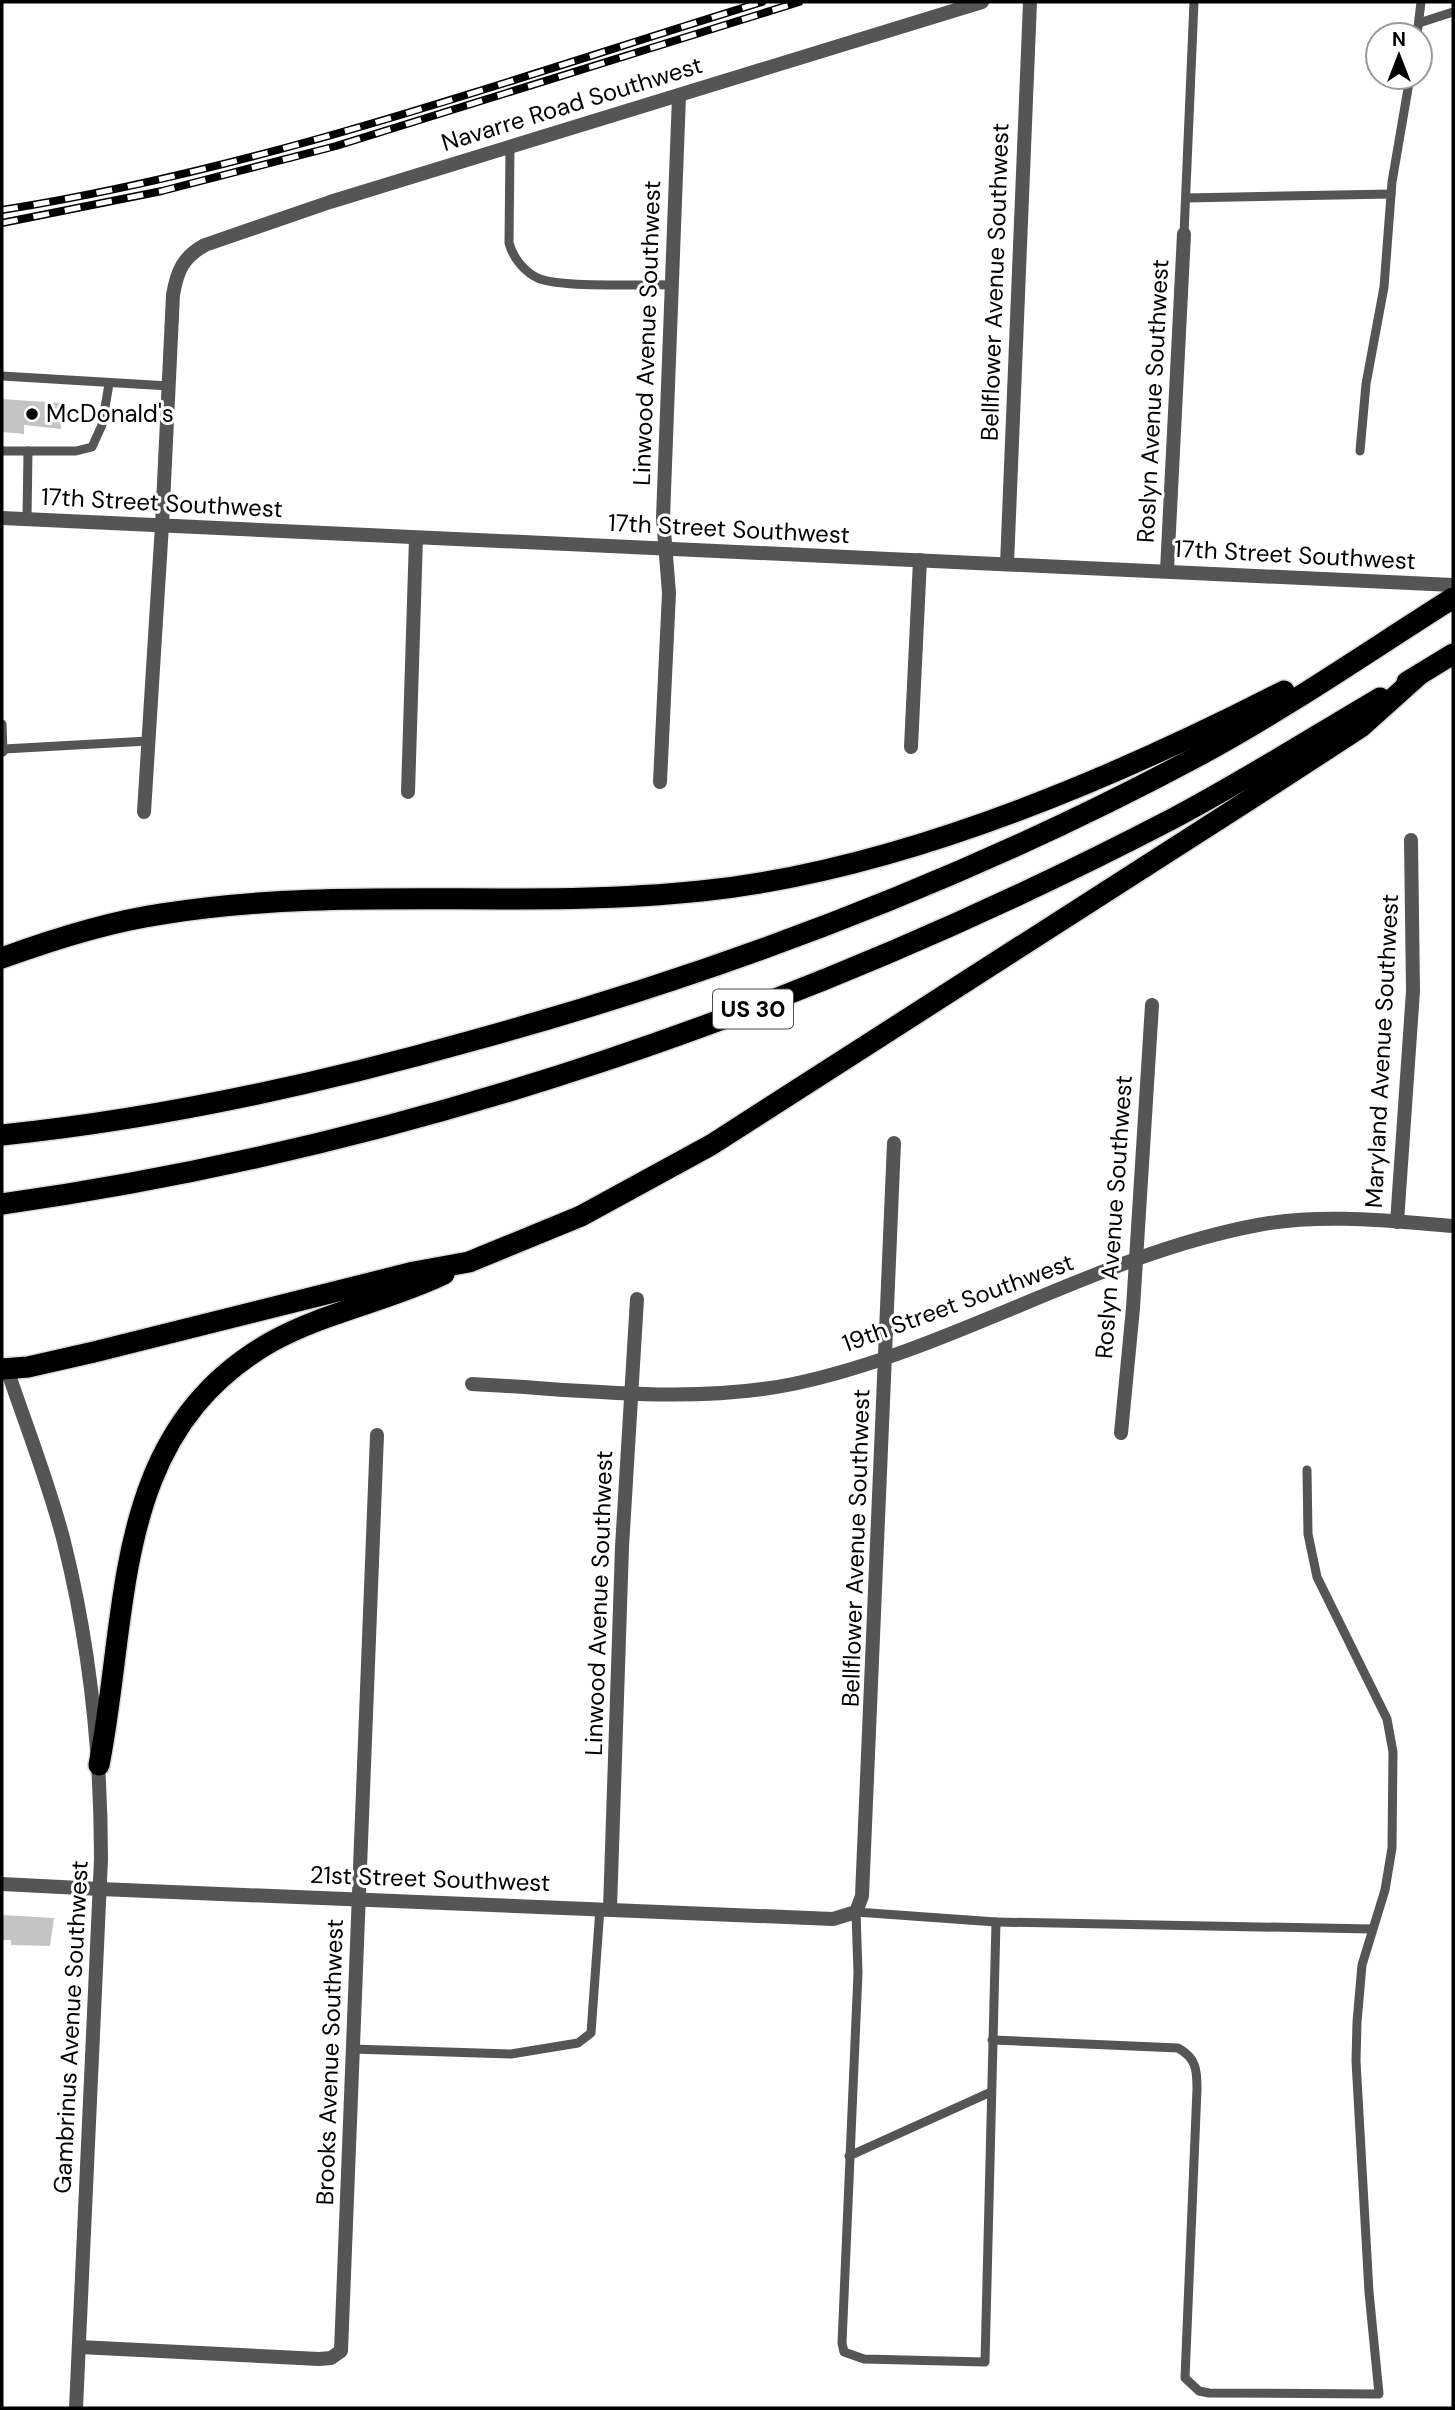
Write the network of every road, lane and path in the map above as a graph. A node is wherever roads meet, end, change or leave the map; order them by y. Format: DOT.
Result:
graph roads {
  1 [pos="982,2"];
  2 [pos="1030,2"];
  3 [pos="1195,2"];
  4 [pos="1421,2"];
  5 [pos="1453,12"];
  6 [pos="1419,21"];
  7 [pos="1425,21"];
  8 [pos="1407,91"];
  9 [pos="679,96"];
  10 [pos="510,147"];
  11 [pos="1391,194"];
  12 [pos="1186,198"];
  13 [pos="1184,234"];
  14 [pos="672,285"];
  15 [pos="2,376"];
  16 [pos="110,384"];
  17 [pos="169,386"];
  18 [pos="2,451"];
  19 [pos="28,451"];
  20 [pos="1360,451"];
  21 [pos="2,518"];
  22 [pos="27,519"];
  23 [pos="162,525"];
  24 [pos="416,538"];
  25 [pos="666,549"];
  26 [pos="920,560"];
  27 [pos="1007,564"];
  28 [pos="1167,570"];
  29 [pos="1453,585"];
  30 [pos="1453,598"];
  31 [pos="1380,645"];
  32 [pos="1452,654"];
  33 [pos="1419,675"];
  34 [pos="2,724"];
  35 [pos="148,741"];
  36 [pos="911,747"];
  37 [pos="3,751"];
  38 [pos="660,782"];
  39 [pos="408,792"];
  40 [pos="144,812"];
  41 [pos="1411,840"];
  42 [pos="2,958"];
  43 [pos="1152,1005"];
  44 [pos="7,1135"];
  45 [pos="894,1143"];
  46 [pos="2,1204"];
  47 [pos="1397,1222"];
  48 [pos="1453,1226"];
  49 [pos="469,1262"];
  50 [pos="1136,1262"];
  51 [pos="637,1299"];
  52 [pos="887,1356"];
  53 [pos="4,1369"];
  54 [pos="472,1384"];
  55 [pos="630,1392"];
  56 [pos="1121,1433"];
  57 [pos="377,1435"];
  58 [pos="1307,1470"];
  59 [pos="99,1765"];
  60 [pos="2,1884"];
  61 [pos="100,1889"];
  62 [pos="358,1899"];
  63 [pos="605,1908"];
  64 [pos="856,1912"];
  65 [pos="996,1922"];
  66 [pos="1372,1929"];
  67 [pos="992,2040"];
  68 [pos="352,2049"];
  69 [pos="991,2092"];
  70 [pos="849,2157"];
  71 [pos="79,2347"];
  72 [pos="76,2408"];
  1 -- 9 [label="street, Navarre Road Southwest"];
  2 -- 27 [label="street, Bellflower Avenue Southwest"];
  3 -- 12 [label="lane"];
  4 -- 6 [label="lane"];
  5 -- 7 [label="lane"];
  8 -- 11 [label="lane"];
  9 -- 10 [label="street, Navarre Road Southwest"];
  9 -- 14 [label="street, Linwood Avenue Southwest"];
  10 -- 14 [label="lane"];
  10 -- 17 [label="street, Navarre Road Southwest"];
  11 -- 12 [label="lane"];
  11 -- 20 [label="lane"];
  12 -- 13 [label="lane"];
  13 -- 28 [label="street, Roslyn Avenue Southwest"];
  14 -- 25 [label="street, Linwood Avenue Southwest"];
  15 -- 16 [label="lane"];
  16 -- 17 [label="lane"];
  16 -- 19 [label="lane"];
  17 -- 23 [label="street"];
  18 -- 19 [label="lane"];
  19 -- 22 [label="lane"];
  21 -- 22 [label="street, 17th Street Southwest"];
  22 -- 23 [label="street, 17th Street Southwest"];
  23 -- 24 [label="street, 17th Street Southwest"];
  23 -- 35 [label="street"];
  24 -- 25 [label="street, 17th Street Southwest"];
  24 -- 39 [label="street"];
  25 -- 26 [label="street, 17th Street Southwest"];
  25 -- 38 [label="street, Linwood Avenue Southwest"];
  26 -- 27 [label="street, 17th Street Southwest"];
  26 -- 36 [label="street"];
  27 -- 28 [label="street, 17th Street Southwest"];
  28 -- 29 [label="street, 17th Street Southwest"];
  30 -- 31 [label="highway, US 30"];
  31 -- 42 [label="highway"];
  31 -- 44 [label="highway, US 30"];
  32 -- 33 [label="highway, US 30"];
  33 -- 46 [label="highway, US 30"];
  33 -- 49 [label="highway"];
  34 -- 37 [label="lane"];
  35 -- 37 [label="lane"];
  35 -- 40 [label="street"];
  41 -- 47 [label="street, Maryland Avenue Southwest"];
  43 -- 50 [label="street, Roslyn Avenue Southwest"];
  45 -- 52 [label="street, Bellflower Avenue Southwest"];
  47 -- 48 [label="street, 19th Street Southwest"];
  47 -- 50 [label="street, 19th Street Southwest"];
  49 -- 53 [label="highway"];
  49 -- 59 [label="highway"];
  50 -- 52 [label="street, 19th Street Southwest"];
  50 -- 56 [label="street, Roslyn Avenue Southwest"];
  51 -- 55 [label="street, Linwood Avenue Southwest"];
  52 -- 55 [label="street, 19th Street Southwest"];
  52 -- 64 [label="street, Bellflower Avenue Southwest"];
  53 -- 59 [label="street, Gambrinus Avenue Southwest"];
  54 -- 55 [label="street, 19th Street Southwest"];
  55 -- 63 [label="street, Linwood Avenue Southwest"];
  57 -- 62 [label="street, Brooks Avenue Southwest"];
  58 -- 66 [label="lane"];
  59 -- 61 [label="street, Gambrinus Avenue Southwest"];
  60 -- 61 [label="street, 21st Street Southwest"];
  61 -- 62 [label="street, 21st Street Southwest"];
  61 -- 71 [label="street, Gambrinus Avenue Southwest"];
  62 -- 63 [label="street, 21st Street Southwest"];
  62 -- 68 [label="street, Brooks Avenue Southwest"];
  63 -- 64 [label="street, 21st Street Southwest"];
  63 -- 68 [label="lane"];
  64 -- 65 [label="lane"];
  64 -- 70 [label="lane"];
  65 -- 66 [label="lane"];
  65 -- 67 [label="lane"];
  66 -- 67 [label="lane"];
  67 -- 69 [label="lane"];
  68 -- 71 [label="street, Brooks Avenue Southwest"];
  69 -- 70 [label="lane"];
  69 -- 70 [label="lane"];
  71 -- 72 [label="street, Gambrinus Avenue Southwest"];
}
